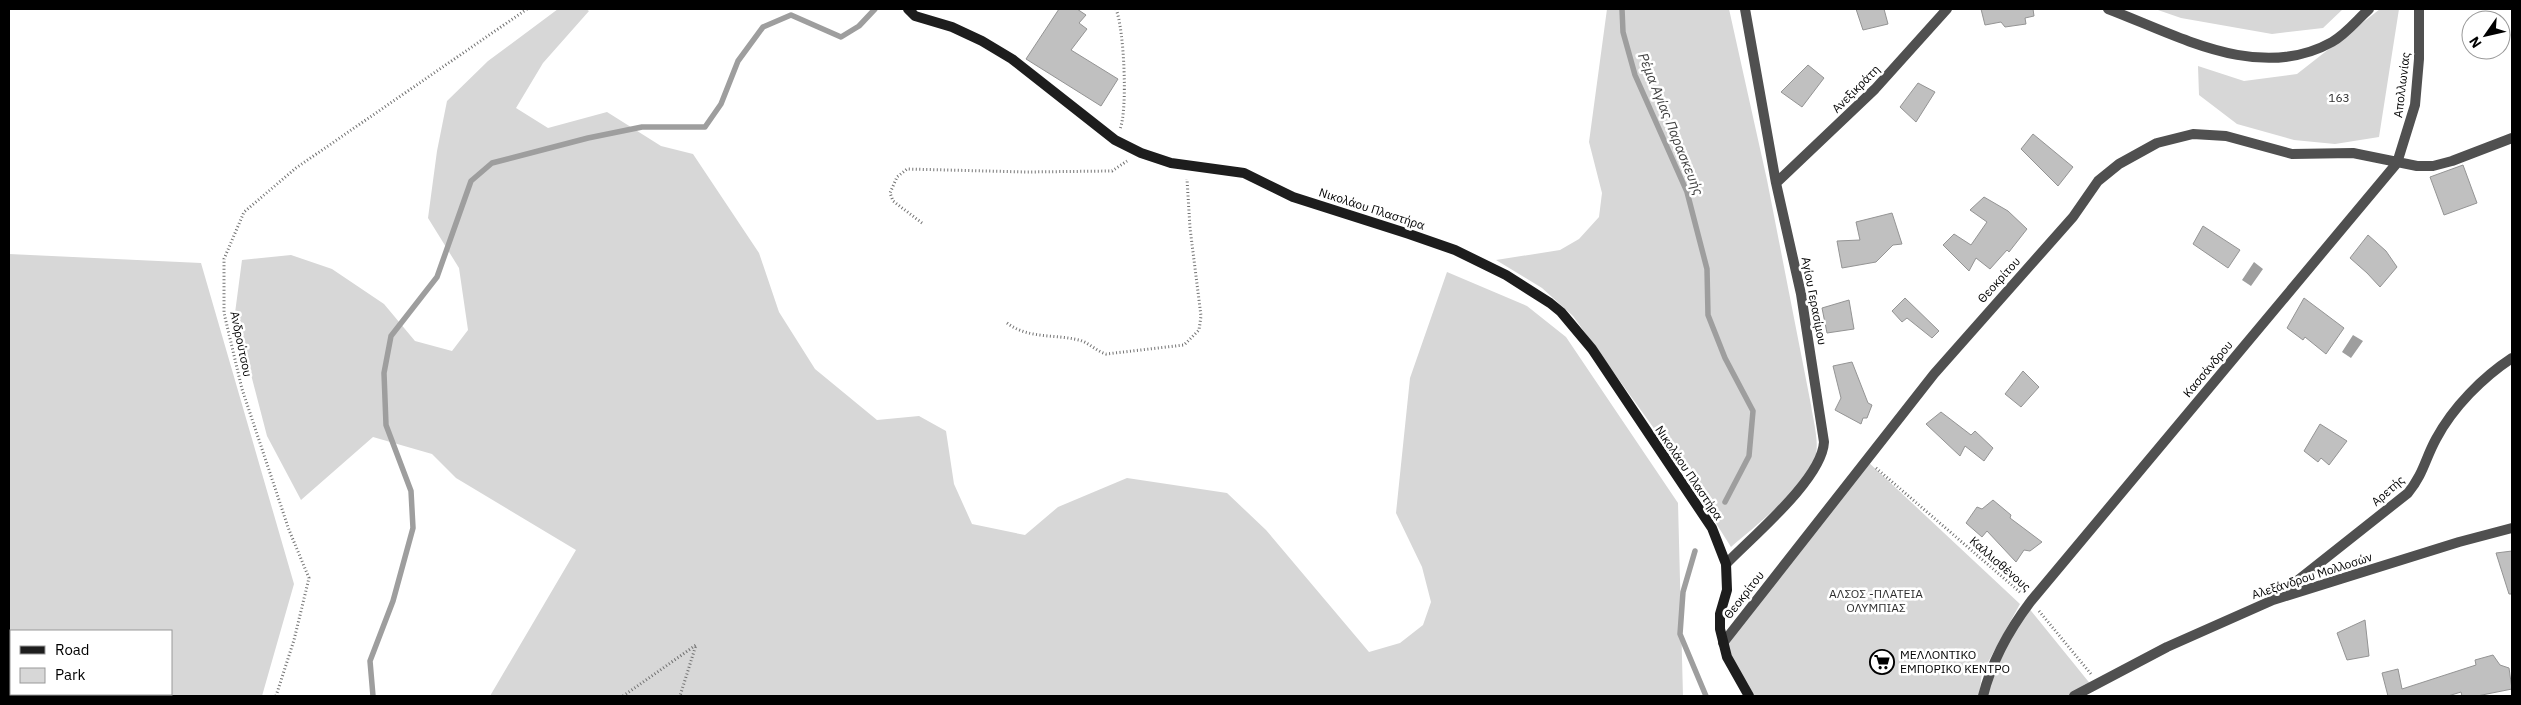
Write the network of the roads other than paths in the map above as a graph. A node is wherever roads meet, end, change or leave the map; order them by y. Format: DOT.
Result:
graph roads {
  1 [pos="908,9"];
  2 [pos="1745,9"];
  3 [pos="1947,9"];
  4 [pos="2108,9"];
  5 [pos="2369,9"];
  6 [pos="2419,9"];
  7 [pos="2512,138"];
  8 [pos="2397,163"];
  9 [pos="1776,183"];
  10 [pos="2512,358"];
  11 [pos="2512,528"];
  12 [pos="1726,564"];
  13 [pos="2273,600"];
  14 [pos="1723,643"];
  15 [pos="1749,696"];
  16 [pos="1983,696"];
  17 [pos="2074,696"];
  1 -- 12 [label="street, Νικολάου Πλαστήρα"];
  2 -- 9 [label="street, Αγίου Γερασίμου"];
  3 -- 9 [label="street, Ανεξικράτη"];
  4 -- 5 [label="street"];
  6 -- 8 [label="street, Απολλωνίας"];
  7 -- 8 [label="street"];
  8 -- 14 [label="street, Θεοκρίτου"];
  8 -- 16 [label="street, Κασσάνδρου"];
  9 -- 12 [label="street, Αγίου Γερασίμου"];
  10 -- 13 [label="street, Αρετής"];
  11 -- 13 [label="street, Αλεξάνδρου Μολλοσών"];
  12 -- 14 [label="street"];
  13 -- 17 [label="street, Αλεξάνδρου Μολλοσών"];
  14 -- 15 [label="street"];
}
